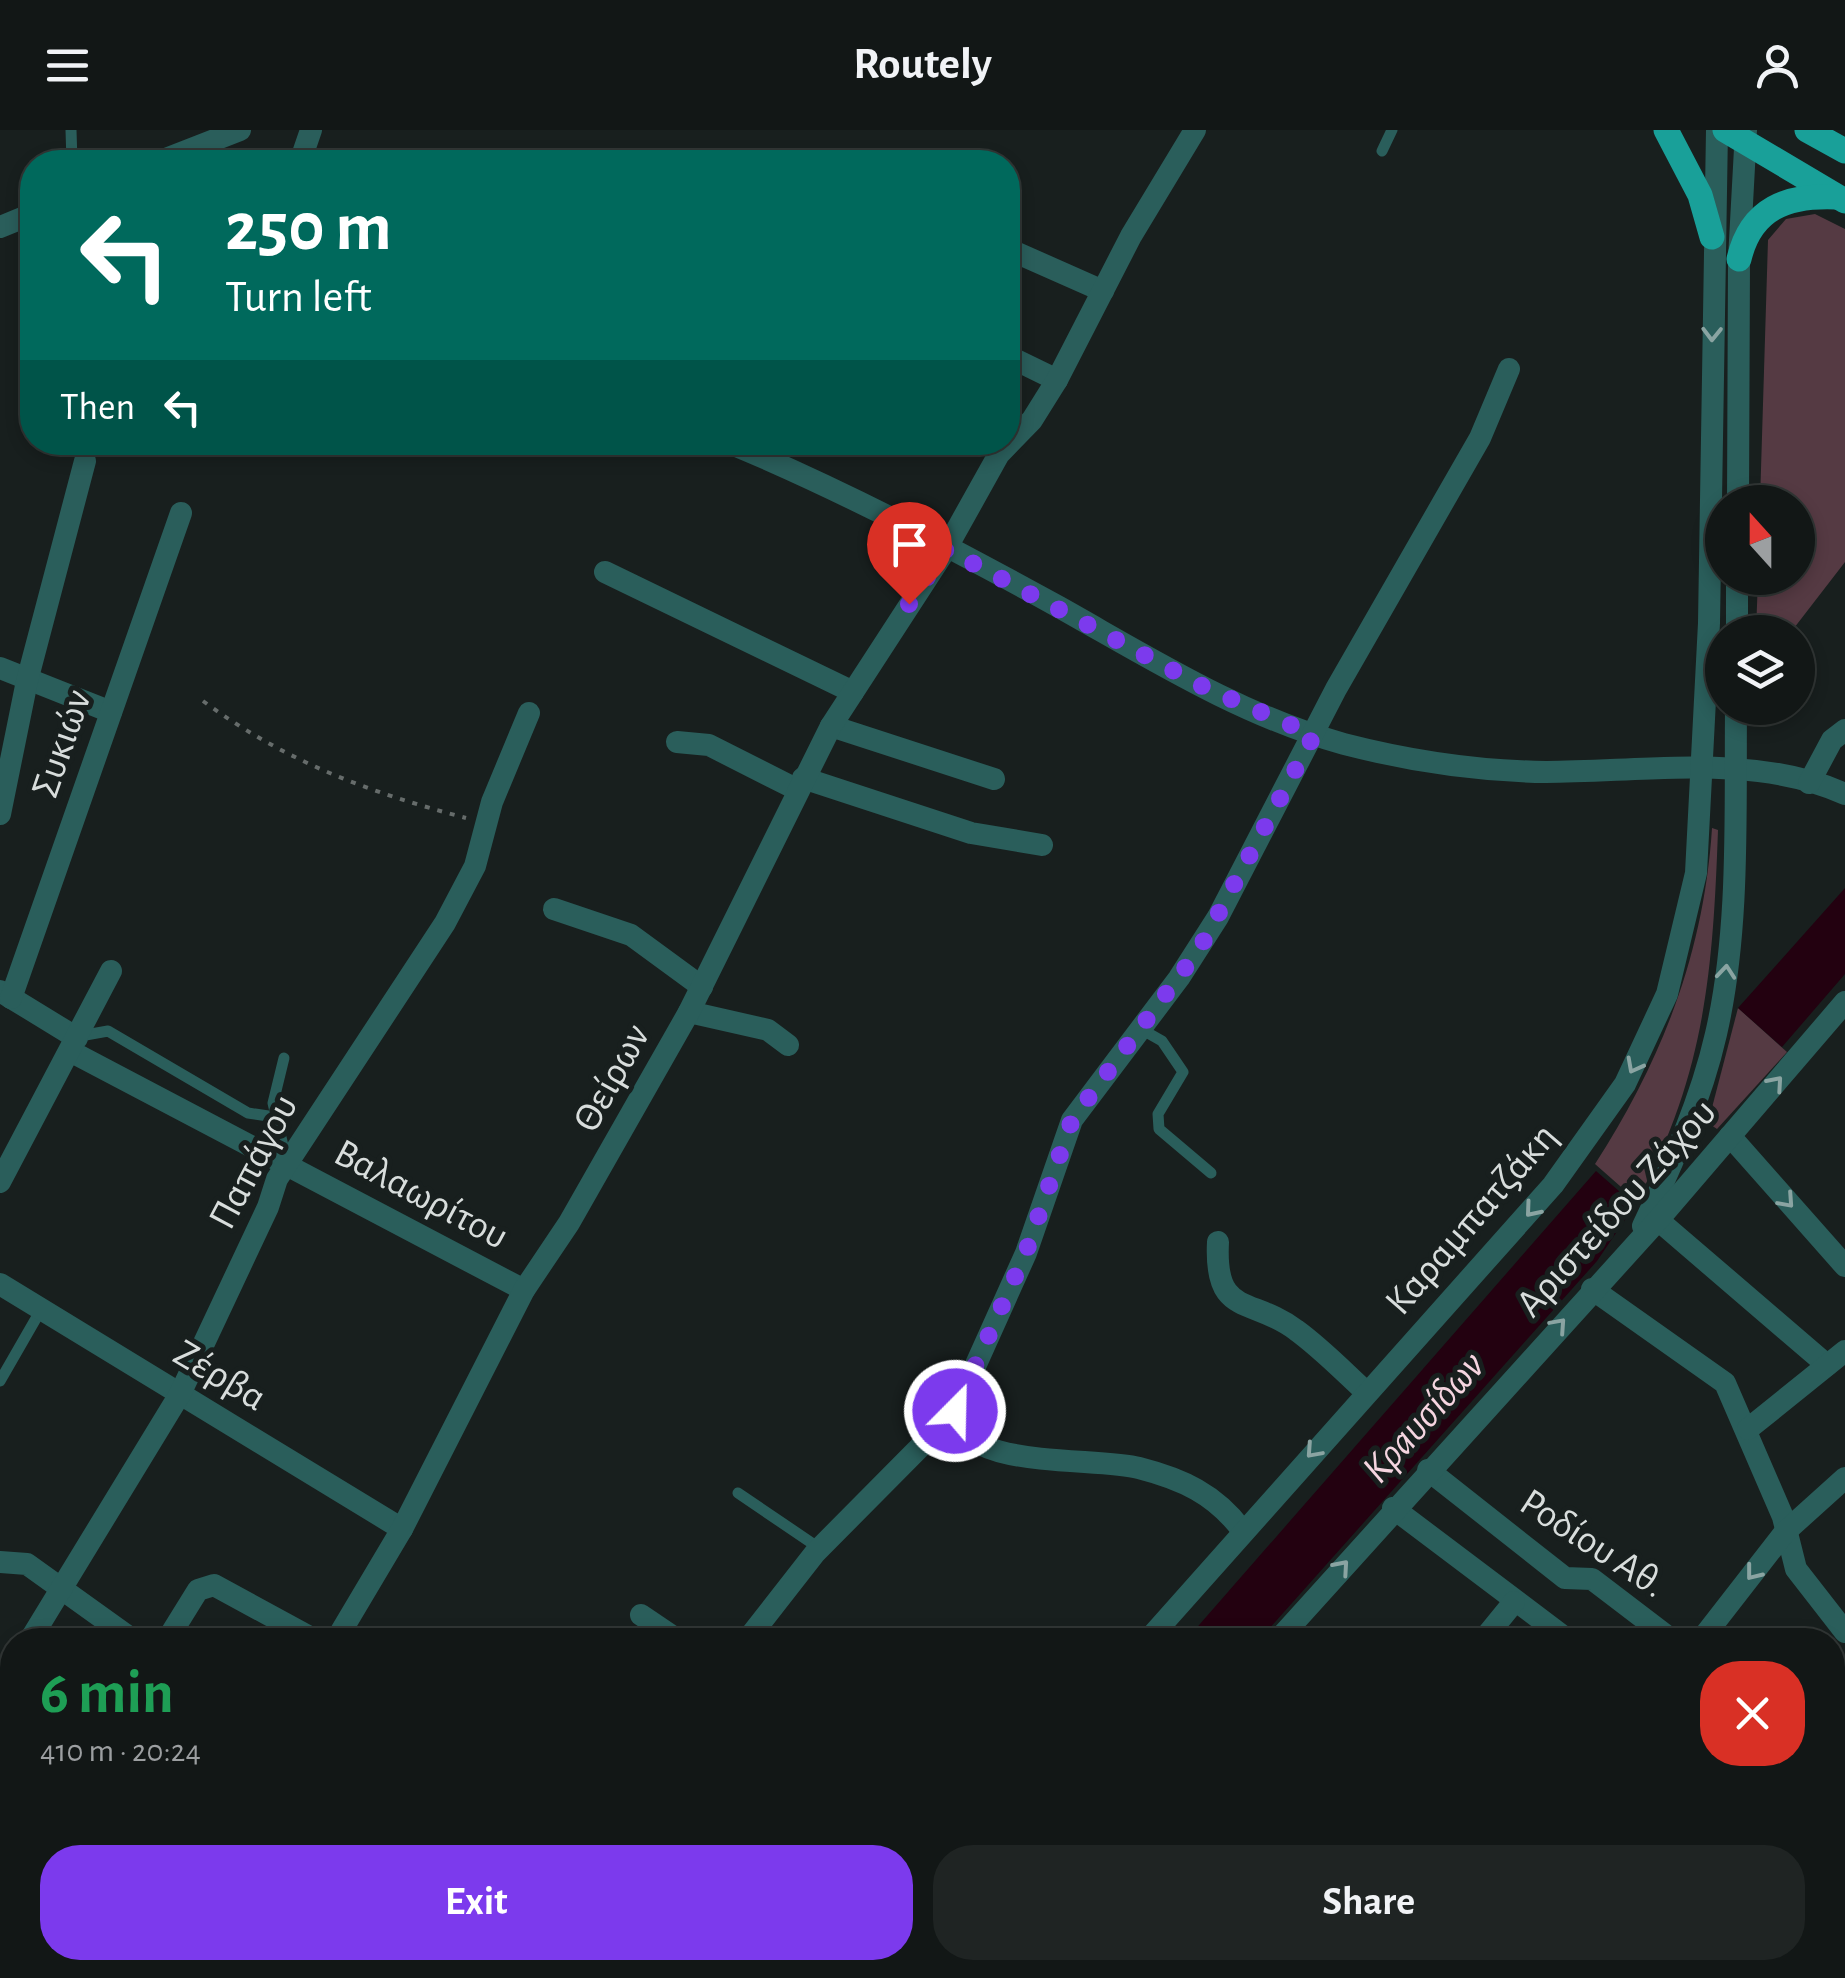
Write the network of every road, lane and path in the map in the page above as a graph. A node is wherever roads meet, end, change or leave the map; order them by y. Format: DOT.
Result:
graph roads {
  1 [pos="240,130"];
  2 [pos="1196,130"];
  3 [pos="1392,130"];
  4 [pos="1666,130"];
  5 [pos="1808,130"];
  6 [pos="1734,134"];
  7 [pos="189,150"];
  8 [pos="1845,151"];
  9 [pos="1382,152"];
  10 [pos="1841,199"];
  11 [pos="1712,236"];
  12 [pos="1020,254"];
  13 [pos="1740,260"];
  14 [pos="1103,291"];
  15 [pos="1020,362"];
  16 [pos="1509,369"];
  17 [pos="1058,380"];
  18 [pos="1020,432"];
  19 [pos="757,455"];
  20 [pos="998,455"];
  21 [pos="85,461"];
  22 [pos="1738,485"];
  23 [pos="181,513"];
  24 [pos="946,549"];
  25 [pos="605,572"];
  26 [pos="0,668"];
  27 [pos="27,682"];
  28 [pos="853,692"];
  29 [pos="203,701"];
  30 [pos="111,712"];
  31 [pos="529,713"];
  32 [pos="1736,725"];
  33 [pos="831,726"];
  34 [pos="1845,730"];
  35 [pos="1314,735"];
  36 [pos="677,742"];
  37 [pos="1701,769"];
  38 [pos="1736,771"];
  39 [pos="994,779"];
  40 [pos="1809,783"];
  41 [pos="800,784"];
  42 [pos="1845,794"];
  43 [pos="0,814"];
  44 [pos="487,824"];
  45 [pos="1042,845"];
  46 [pos="554,909"];
  47 [pos="111,971"];
  48 [pos="702,987"];
  49 [pos="5,994"];
  50 [pos="1843,1009"];
  51 [pos="689,1012"];
  52 [pos="1138,1028"];
  53 [pos="73,1045"];
  54 [pos="788,1045"];
  55 [pos="284,1058"];
  56 [pos="275,1117"];
  57 [pos="1730,1136"];
  58 [pos="287,1162"];
  59 [pos="1211,1173"];
  60 [pos="0,1182"];
  61 [pos="1658,1220"];
  62 [pos="1218,1242"];
  63 [pos="1622,1258"];
  64 [pos="1845,1266"];
  65 [pos="0,1284"];
  66 [pos="1592,1288"];
  67 [pos="524,1290"];
  68 [pos="42,1308"];
  69 [pos="1836,1358"];
  70 [pos="0,1381"];
  71 [pos="1366,1392"];
  72 [pos="180,1394"];
  73 [pos="1748,1429"];
  74 [pos="962,1435"];
  75 [pos="1428,1470"];
  76 [pos="1845,1478"];
  77 [pos="738,1493"];
  78 [pos="1393,1508"];
  79 [pos="402,1529"];
  80 [pos="1242,1530"];
  81 [pos="1785,1532"];
  82 [pos="820,1548"];
  83 [pos="0,1562"];
  84 [pos="62,1591"];
  85 [pos="1514,1602"];
  86 [pos="641,1615"];
  87 [pos="38,1628"];
  88 [pos="116,1628"];
  89 [pos="174,1628"];
  90 [pos="294,1628"];
  91 [pos="343,1628"];
  92 [pos="660,1628"];
  93 [pos="757,1628"];
  94 [pos="1158,1628"];
  95 [pos="1288,1628"];
  96 [pos="1493,1628"];
  97 [pos="1551,1628"];
  98 [pos="1657,1628"];
  99 [pos="1710,1628"];
  100 [pos="1842,1628"];
  1 -- 7 [label="street"];
  2 -- 14 [label="street, Θείρων"];
  3 -- 9 [label="lane"];
  4 -- 11 [label="main road"];
  5 -- 8 [label="main road"];
  6 -- 10 [label="main road"];
  6 -- 11 [label="street, Καραμπατζάκη"];
  6 -- 13 [label="street"];
  10 -- 13 [label="main road"];
  11 -- 37 [label="street, Καραμπατζάκη, one-way"];
  12 -- 14 [label="street"];
  13 -- 22 [label="street"];
  14 -- 17 [label="street, Θείρων"];
  15 -- 17 [label="street"];
  16 -- 35 [label="street"];
  17 -- 18 [label="street, Θείρων"];
  19 -- 24 [label="street"];
  20 -- 24 [label="street, Θείρων"];
  21 -- 27 [label="street"];
  23 -- 30 [label="street, Συκιών"];
  24 -- 28 [label="street, Θείρων"];
  24 -- 35 [label="street"];
  25 -- 28 [label="street"];
  26 -- 27 [label="street"];
  27 -- 30 [label="street"];
  27 -- 43 [label="street"];
  28 -- 33 [label="street, Θείρων"];
  29 -- 44 [label="path"];
  30 -- 49 [label="street, Συκιών"];
  31 -- 44 [label="street, Παπάγου"];
  32 -- 38 [label="street"];
  33 -- 39 [label="street"];
  33 -- 41 [label="street, Θείρων"];
  34 -- 40 [label="street"];
  35 -- 37 [label="street"];
  35 -- 52 [label="street"];
  36 -- 41 [label="street"];
  37 -- 38 [label="street"];
  37 -- 71 [label="street, Καραμπατζάκη, one-way"];
  38 -- 40 [label="street"];
  63 -- 38 [label="street, one-way"];
  40 -- 42 [label="street"];
  41 -- 45 [label="street"];
  41 -- 48 [label="street, Θείρων"];
  44 -- 58 [label="street, Παπάγου"];
  46 -- 48 [label="street"];
  47 -- 53 [label="street"];
  48 -- 51 [label="street, Θείρων"];
  49 -- 53 [label="street, Βαλαωρίτου"];
  57 -- 50 [label="street, Αριστείδου Ζάχου, one-way"];
  51 -- 54 [label="street"];
  51 -- 67 [label="street, Θείρων"];
  52 -- 59 [label="lane"];
  52 -- 74 [label="street"];
  53 -- 56 [label="lane, Βαλαωρίτου"];
  53 -- 58 [label="street, Βαλαωρίτου"];
  53 -- 60 [label="street"];
  55 -- 56 [label="lane"];
  56 -- 58 [label="lane"];
  57 -- 61 [label="street, Αριστείδου Ζάχου"];
  57 -- 64 [label="street, one-way"];
  58 -- 67 [label="street, Βαλαωρίτου"];
  58 -- 72 [label="street, Παπάγου"];
  61 -- 63 [label="street, Αριστείδου Ζάχου"];
  61 -- 69 [label="street"];
  62 -- 71 [label="street"];
  63 -- 66 [label="street, Αριστείδου Ζάχου"];
  65 -- 68 [label="street, Ζέρβα"];
  66 -- 73 [label="street"];
  75 -- 66 [label="street, Αριστείδου Ζάχου, one-way"];
  67 -- 79 [label="street, Θείρων"];
  68 -- 70 [label="lane"];
  68 -- 72 [label="street, Ζέρβα"];
  69 -- 73 [label="street"];
  71 -- 80 [label="street, Καραμπατζάκη, one-way"];
  72 -- 79 [label="street, Ζέρβα"];
  72 -- 84 [label="street, Παπάγου"];
  73 -- 81 [label="street"];
  74 -- 80 [label="street"];
  74 -- 82 [label="street"];
  75 -- 78 [label="street, Αριστείδου Ζάχου"];
  75 -- 98 [label="street, Ροδίου Αθ."];
  76 -- 81 [label="street"];
  77 -- 82 [label="lane"];
  78 -- 85 [label="street"];
  95 -- 78 [label="street, Αριστείδου Ζάχου, one-way"];
  79 -- 91 [label="street, Θείρων"];
  80 -- 94 [label="street, Καραμπατζάκη"];
  81 -- 99 [label="street, one-way"];
  81 -- 100 [label="street"];
  82 -- 93 [label="street"];
  83 -- 84 [label="street"];
  84 -- 87 [label="street, Παπάγου"];
  84 -- 88 [label="street"];
  85 -- 96 [label="street"];
  85 -- 97 [label="street"];
  86 -- 92 [label="street"];
  89 -- 90 [label="street"];
}
